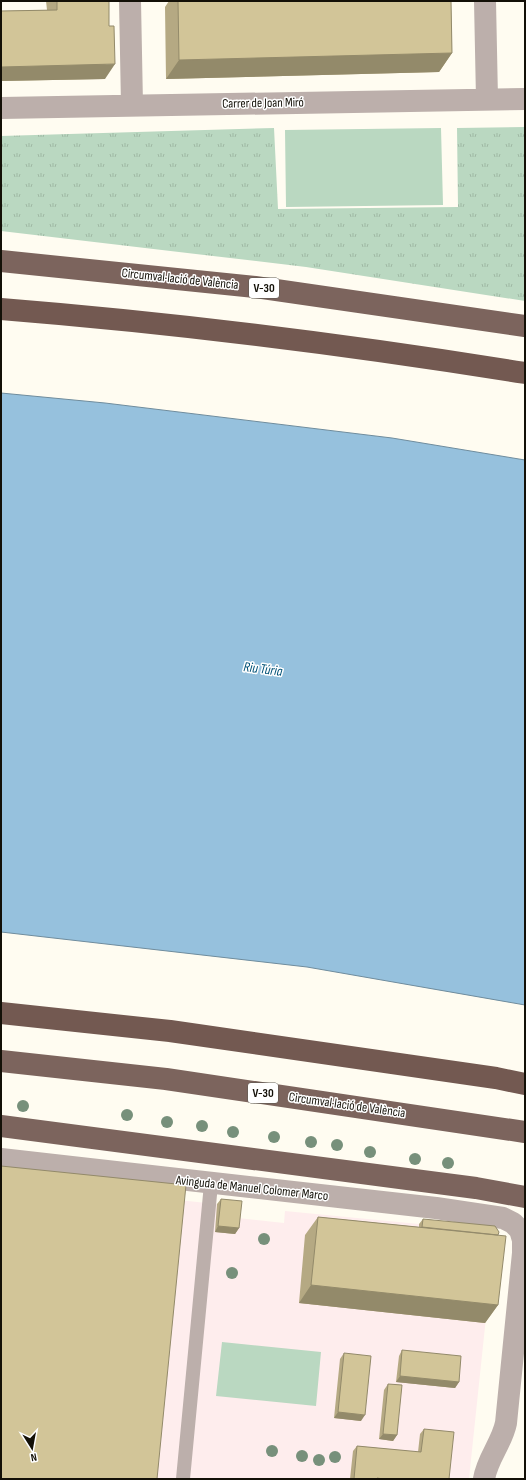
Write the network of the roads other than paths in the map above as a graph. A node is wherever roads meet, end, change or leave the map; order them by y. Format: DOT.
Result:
graph roads {
  1 [pos="130,1"];
  2 [pos="485,1"];
  3 [pos="525,98"];
  4 [pos="487,99"];
  5 [pos="132,105"];
  6 [pos="1,108"];
  7 [pos="1,261"];
  8 [pos="1,309"];
  9 [pos="525,326"];
  10 [pos="525,373"];
  11 [pos="1,1013"];
  12 [pos="1,1061"];
  13 [pos="525,1084"];
  14 [pos="1,1126"];
  15 [pos="525,1132"];
  16 [pos="1,1159"];
  17 [pos="211,1184"];
  18 [pos="525,1197"];
  19 [pos="183,1479"];
  20 [pos="484,1479"];
  1 -- 5 [label="street"];
  2 -- 4 [label="street"];
  3 -- 4 [label="street, Carrer de Joan Miró"];
  4 -- 5 [label="street, Carrer de Joan Miró"];
  5 -- 6 [label="street, Carrer de Joan Miró"];
  7 -- 9 [label="highway, Circumval·lació de València / V-30"];
  8 -- 10 [label="highway"];
  11 -- 13 [label="highway"];
  12 -- 15 [label="highway, Circumval·lació de València / V-30"];
  14 -- 18 [label="highway"];
  16 -- 17 [label="street, Avinguda de Manuel Colomer Marco"];
  17 -- 19 [label="lane"];
  17 -- 20 [label="street, Avinguda de Manuel Colomer Marco"];
}
